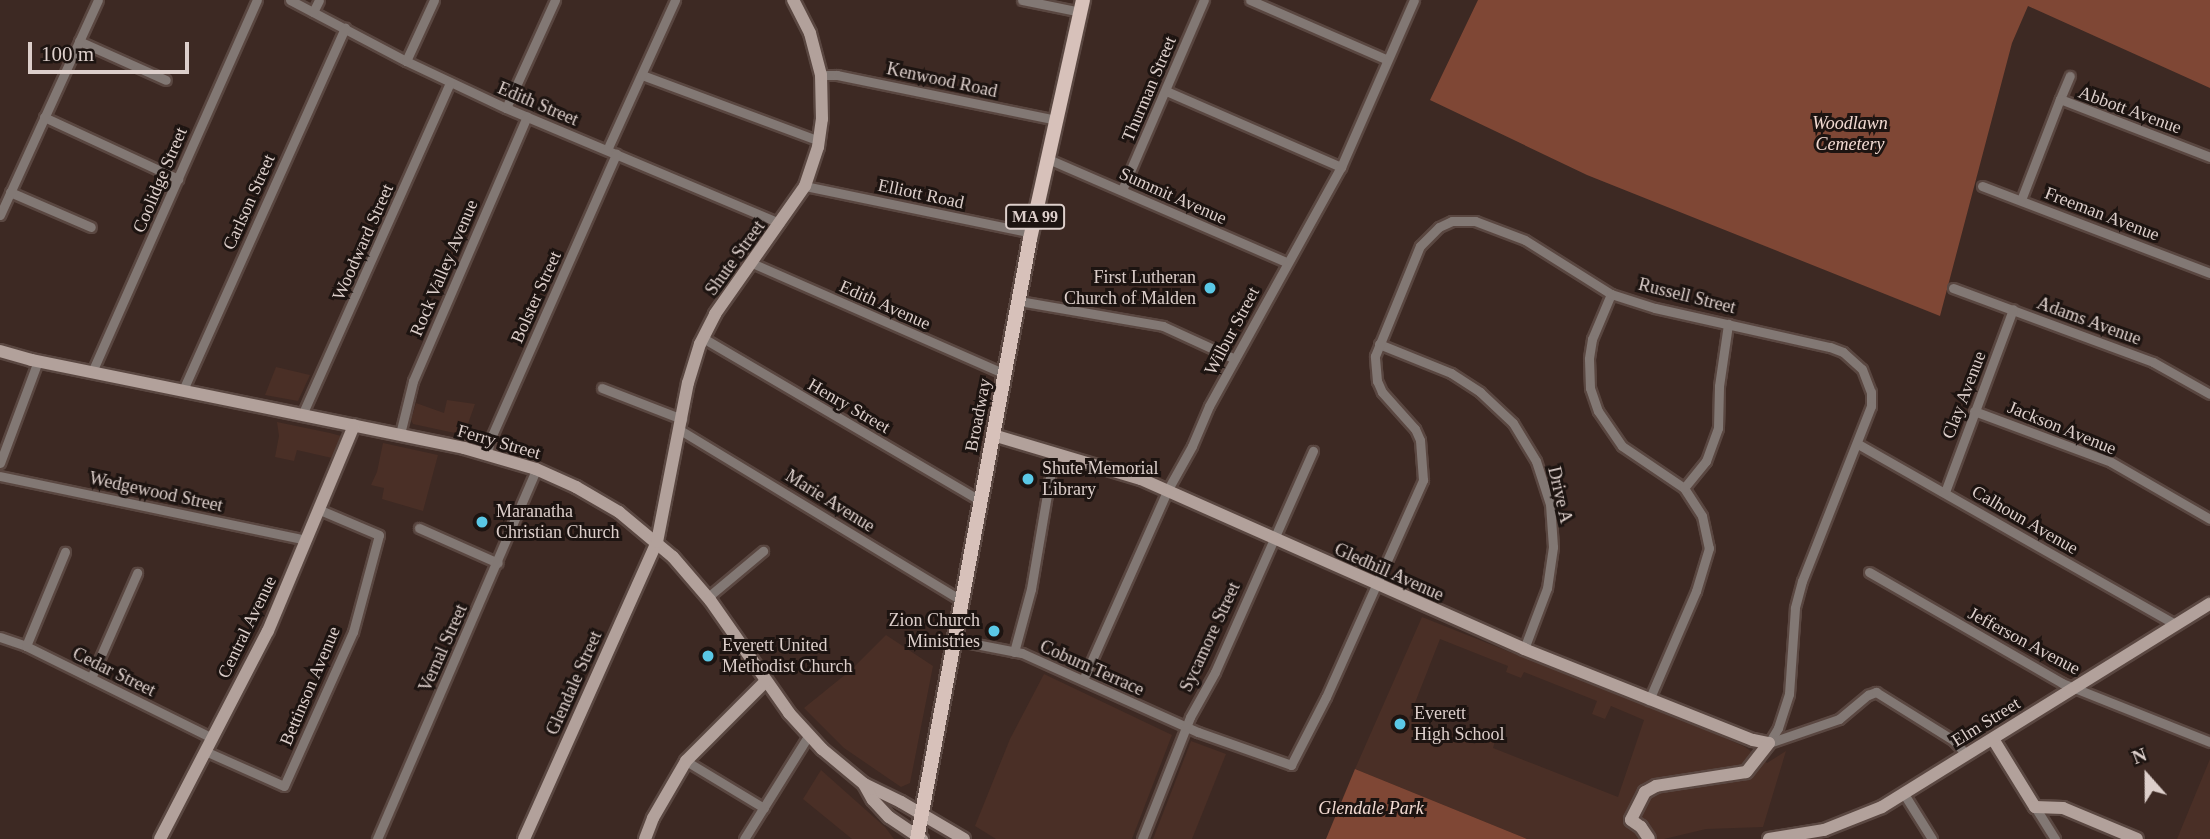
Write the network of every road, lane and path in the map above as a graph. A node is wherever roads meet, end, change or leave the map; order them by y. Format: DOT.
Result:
graph roads {
  1 [pos="98,0"];
  2 [pos="257,0"];
  3 [pos="290,0"];
  4 [pos="319,0"];
  5 [pos="434,0"];
  6 [pos="555,0"];
  7 [pos="675,0"];
  8 [pos="793,0"];
  9 [pos="1022,0"];
  10 [pos="1205,0"];
  11 [pos="1250,0"];
  12 [pos="1414,0"];
  13 [pos="1082,6"];
  14 [pos="313,12"];
  15 [pos="345,28"];
  16 [pos="79,41"];
  17 [pos="1386,59"];
  18 [pos="406,61"];
  19 [pos="642,75"];
  20 [pos="821,75"];
  21 [pos="2070,76"];
  22 [pos="166,80"];
  23 [pos="450,82"];
  24 [pos="1166,91"];
  25 [pos="2060,99"];
  26 [pos="506,108"];
  27 [pos="527,116"];
  28 [pos="44,117"];
  29 [pos="1056,120"];
  30 [pos="819,141"];
  31 [pos="611,152"];
  32 [pos="2210,157"];
  33 [pos="1048,159"];
  34 [pos="1341,167"];
  35 [pos="178,179"];
  36 [pos="805,186"];
  37 [pos="1982,186"];
  38 [pos="1122,190"];
  39 [pos="10,192"];
  40 [pos="2021,200"];
  41 [pos="0,215"];
  42 [pos="780,223"];
  43 [pos="91,227"];
  44 [pos="1032,233"];
  45 [pos="1286,262"];
  46 [pos="752,263"];
  47 [pos="2210,273"];
  48 [pos="1953,288"];
  49 [pos="1611,295"];
  50 [pos="1019,301"];
  51 [pos="2013,309"];
  52 [pos="1728,324"];
  53 [pos="703,338"];
  54 [pos="1379,344"];
  55 [pos="0,351"];
  56 [pos="1235,359"];
  57 [pos="38,361"];
  58 [pos="92,372"];
  59 [pos="1005,374"];
  60 [pos="602,388"];
  61 [pos="183,390"];
  62 [pos="2210,394"];
  63 [pos="1974,411"];
  64 [pos="302,415"];
  65 [pos="354,425"];
  66 [pos="681,425"];
  67 [pos="400,434"];
  68 [pos="993,435"];
  69 [pos="1858,444"];
  70 [pos="1313,452"];
  71 [pos="1054,453"];
  72 [pos="487,454"];
  73 [pos="0,463"];
  74 [pos="536,469"];
  75 [pos="0,476"];
  76 [pos="1684,488"];
  77 [pos="1167,491"];
  78 [pos="1945,492"];
  79 [pos="981,501"];
  80 [pos="320,510"];
  81 [pos="2210,519"];
  82 [pos="419,528"];
  83 [pos="1272,539"];
  84 [pos="306,540"];
  85 [pos="657,542"];
  86 [pos="763,551"];
  87 [pos="65,552"];
  88 [pos="498,563"];
  89 [pos="1869,572"];
  90 [pos="137,573"];
  91 [pos="1376,586"];
  92 [pos="708,597"];
  93 [pos="962,601"];
  94 [pos="2209,607"];
  95 [pos="2176,625"];
  96 [pos="0,637"];
  97 [pos="955,639"];
  98 [pos="26,646"];
  99 [pos="1524,649"];
  100 [pos="1014,652"];
  101 [pos="91,678"];
  102 [pos="1083,680"];
  103 [pos="765,681"];
  104 [pos="2075,688"];
  105 [pos="1649,700"];
  106 [pos="1186,727"];
  107 [pos="808,736"];
  108 [pos="212,738"];
  109 [pos="1993,738"];
  110 [pos="2210,742"];
  111 [pos="1769,743"];
  112 [pos="205,751"];
  113 [pos="1966,754"];
  114 [pos="686,761"];
  115 [pos="1291,765"];
  116 [pos="864,784"];
  117 [pos="1904,794"];
  118 [pos="2035,807"];
  119 [pos="764,808"];
  120 [pos="922,816"];
  121 [pos="919,838"];
  122 [pos="160,839"];
  123 [pos="377,839"];
  124 [pos="524,839"];
  125 [pos="645,839"];
  126 [pos="744,839"];
  127 [pos="964,839"];
  128 [pos="1142,839"];
  129 [pos="1649,839"];
  130 [pos="1769,839"];
  131 [pos="1774,839"];
  132 [pos="1932,839"];
  133 [pos="2055,839"];
  134 [pos="2137,839"];
  1 -- 16 [label="street"];
  2 -- 35 [label="street, Coolidge Street"];
  3 -- 14 [label="street, Edith Street"];
  4 -- 14 [label="street"];
  5 -- 18 [label="street"];
  6 -- 26 [label="street"];
  7 -- 19 [label="street, Bolster Street"];
  8 -- 20 [label="main road, Shute Street"];
  9 -- 13 [label="street"];
  10 -- 24 [label="street, Thurman Street"];
  11 -- 17 [label="street"];
  12 -- 17 [label="street, Wilbur Street"];
  13 -- 29 [label="main road, Broadway / MA 99"];
  14 -- 15 [label="street, Edith Street"];
  15 -- 18 [label="street, Edith Street"];
  15 -- 61 [label="street, Carlson Street"];
  16 -- 22 [label="street"];
  16 -- 28 [label="street"];
  17 -- 34 [label="street, Wilbur Street"];
  18 -- 23 [label="street, Edith Street"];
  19 -- 30 [label="street"];
  19 -- 31 [label="street, Bolster Street"];
  20 -- 29 [label="street, Kenwood Road"];
  20 -- 30 [label="main road, Shute Street"];
  21 -- 25 [label="street"];
  23 -- 26 [label="street, Edith Street"];
  23 -- 64 [label="street, Woodward Street"];
  24 -- 34 [label="street"];
  24 -- 38 [label="street, Thurman Street"];
  25 -- 32 [label="street, Abbott Avenue"];
  25 -- 40 [label="street, Abbott Avenue"];
  26 -- 27 [label="street, Edith Street"];
  27 -- 31 [label="street, Edith Street"];
  27 -- 67 [label="street, Rock Valley Avenue"];
  28 -- 35 [label="street"];
  28 -- 39 [label="street"];
  29 -- 33 [label="main road, Broadway / MA 99"];
  30 -- 36 [label="main road, Shute Street"];
  31 -- 42 [label="street, Edith Street"];
  31 -- 72 [label="street, Bolster Street"];
  33 -- 38 [label="street, Summit Avenue"];
  33 -- 44 [label="main road, Broadway / MA 99"];
  34 -- 45 [label="street, Wilbur Street"];
  35 -- 58 [label="street, Coolidge Street"];
  36 -- 42 [label="main road, Shute Street"];
  36 -- 44 [label="street, Elliott Road"];
  37 -- 40 [label="street, Freeman Avenue"];
  38 -- 45 [label="street, Summit Avenue"];
  39 -- 41 [label="street"];
  39 -- 43 [label="street"];
  40 -- 47 [label="street, Freeman Avenue"];
  42 -- 46 [label="main road, Shute Street"];
  44 -- 50 [label="main road, Broadway / MA 99"];
  45 -- 56 [label="street, Wilbur Street"];
  46 -- 53 [label="main road, Shute Street"];
  46 -- 59 [label="street, Edith Avenue"];
  48 -- 51 [label="street, Adams Avenue"];
  49 -- 52 [label="street, Russell Street"];
  49 -- 54 [label="street, Russell Street"];
  49 -- 76 [label="street"];
  50 -- 56 [label="street"];
  50 -- 59 [label="main road, Broadway / MA 99"];
  51 -- 62 [label="street, Adams Avenue"];
  51 -- 63 [label="street, Clay Avenue"];
  52 -- 69 [label="street, Russell Street"];
  52 -- 76 [label="street"];
  53 -- 66 [label="main road, Shute Street"];
  53 -- 79 [label="street, Henry Street"];
  54 -- 91 [label="street, Russell Street"];
  54 -- 99 [label="street, Drive A"];
  55 -- 57 [label="main road, Ferry Street"];
  56 -- 77 [label="street, Wilbur Street"];
  57 -- 58 [label="main road, Ferry Street"];
  57 -- 73 [label="street"];
  58 -- 61 [label="main road, Ferry Street"];
  59 -- 68 [label="main road, Broadway / MA 99"];
  60 -- 66 [label="street, Marie Avenue"];
  61 -- 64 [label="main road, Ferry Street"];
  63 -- 78 [label="street, Clay Avenue"];
  63 -- 81 [label="street, Jackson Avenue"];
  64 -- 65 [label="main road, Ferry Street"];
  65 -- 67 [label="main road, Ferry Street"];
  65 -- 80 [label="main road, Central Avenue"];
  66 -- 85 [label="main road, Shute Street"];
  66 -- 93 [label="street, Marie Avenue"];
  67 -- 72 [label="main road, Ferry Street"];
  68 -- 71 [label="main road, Gledhill Avenue"];
  68 -- 79 [label="main road, Broadway / MA 99"];
  69 -- 78 [label="street, Calhoun Avenue"];
  69 -- 111 [label="street, Russell Street"];
  70 -- 83 [label="street, Sycamore Street"];
  71 -- 77 [label="main road, Gledhill Avenue"];
  71 -- 100 [label="street"];
  72 -- 74 [label="main road, Ferry Street"];
  74 -- 85 [label="main road, Ferry Street"];
  74 -- 88 [label="street, Vernal Street"];
  75 -- 84 [label="street, Wedgewood Street"];
  76 -- 105 [label="street"];
  77 -- 83 [label="main road, Gledhill Avenue"];
  77 -- 102 [label="street, Wilbur Street"];
  78 -- 95 [label="street, Calhoun Avenue"];
  79 -- 93 [label="main road, Broadway / MA 99"];
  80 -- 84 [label="main road, Central Avenue"];
  80 -- 112 [label="street, Bettinson Avenue"];
  82 -- 88 [label="street"];
  83 -- 91 [label="main road, Gledhill Avenue"];
  83 -- 106 [label="street, Sycamore Street"];
  84 -- 108 [label="main road, Central Avenue"];
  85 -- 92 [label="main road, Ferry Street"];
  85 -- 124 [label="main road, Glendale Street"];
  86 -- 92 [label="street"];
  87 -- 98 [label="street"];
  88 -- 123 [label="street, Vernal Street"];
  89 -- 104 [label="street, Jefferson Avenue"];
  90 -- 101 [label="street"];
  91 -- 99 [label="main road, Gledhill Avenue"];
  91 -- 115 [label="street, Russell Street"];
  92 -- 103 [label="main road, Ferry Street"];
  93 -- 97 [label="main road, Broadway / MA 99"];
  94 -- 95 [label="main road, Elm Street"];
  95 -- 104 [label="main road, Elm Street"];
  96 -- 98 [label="street, Cedar Street"];
  97 -- 100 [label="street, Coburn Terrace"];
  97 -- 120 [label="main road, Broadway / MA 99"];
  98 -- 101 [label="street, Cedar Street"];
  99 -- 105 [label="main road, Gledhill Avenue"];
  100 -- 102 [label="street, Coburn Terrace"];
  101 -- 108 [label="street, Cedar Street"];
  102 -- 106 [label="street, Coburn Terrace"];
  103 -- 107 [label="main road, Ferry Street"];
  103 -- 114 [label="main road"];
  104 -- 109 [label="main road, Elm Street"];
  104 -- 110 [label="street, Jefferson Avenue"];
  105 -- 111 [label="main road, Gledhill Avenue"];
  106 -- 115 [label="street, Coburn Terrace"];
  106 -- 128 [label="street, Sycamore Street"];
  107 -- 116 [label="main road, Ferry Street"];
  107 -- 119 [label="street"];
  108 -- 112 [label="main road, Central Avenue"];
  109 -- 113 [label="main road, Elm Street"];
  109 -- 118 [label="main road"];
  111 -- 113 [label="street"];
  111 -- 129 [label="main road, Russell Street"];
  112 -- 122 [label="main road, Central Avenue"];
  113 -- 117 [label="main road, Elm Street"];
  114 -- 119 [label="street"];
  114 -- 125 [label="main road"];
  116 -- 120 [label="main road, Ferry Street"];
  116 -- 121 [label="main road, Ferry Street"];
  117 -- 131 [label="main road, Elm Street"];
  117 -- 132 [label="street"];
  118 -- 133 [label="street"];
  118 -- 134 [label="main road"];
  119 -- 126 [label="street"];
  120 -- 121 [label="main road, Broadway / MA 99"];
  120 -- 127 [label="main road, Ferry Street"];
  130 -- 131 [label="main road, Elm Street"];
}
